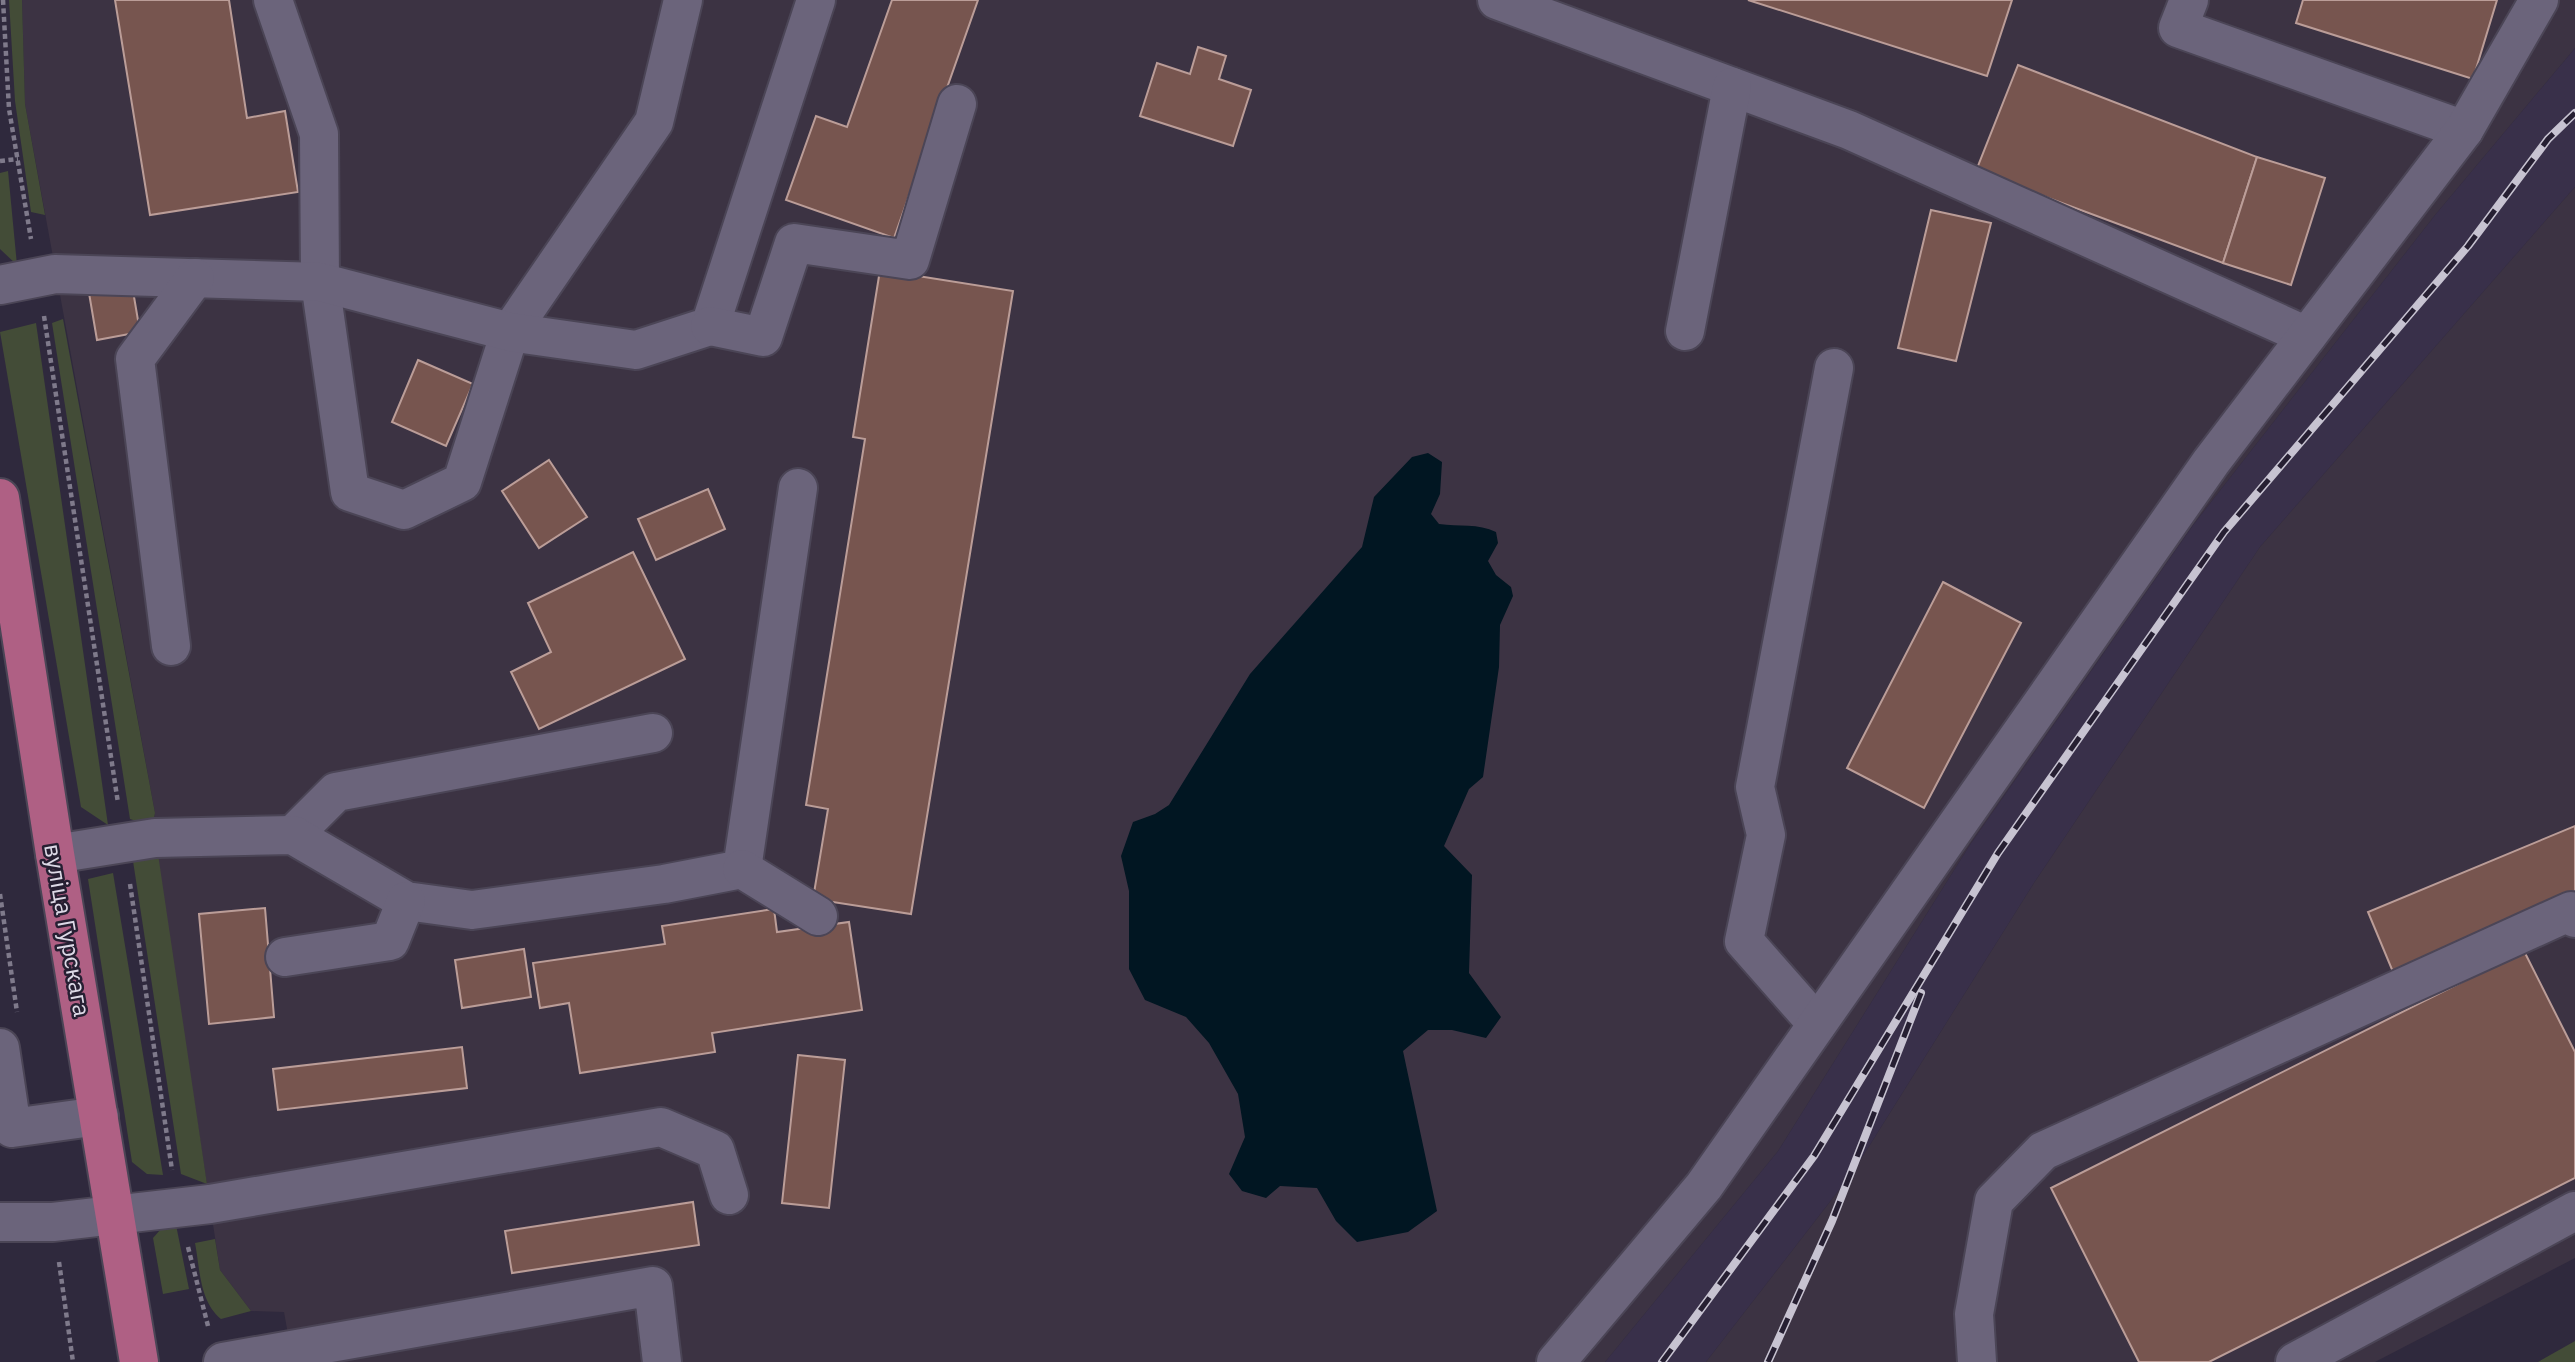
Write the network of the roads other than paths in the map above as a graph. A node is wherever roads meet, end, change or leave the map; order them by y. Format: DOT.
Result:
graph roads {
  1 [pos="273,0"];
  2 [pos="683,0"];
  3 [pos="816,0"];
  4 [pos="1497,0"];
  5 [pos="2189,0"];
  6 [pos="2539,0"];
  7 [pos="1732,87"];
  8 [pos="957,104"];
  9 [pos="2464,130"];
  10 [pos="195,278"];
  11 [pos="320,282"];
  12 [pos="0,285"];
  13 [pos="710,326"];
  14 [pos="1685,331"];
  15 [pos="510,332"];
  16 [pos="2307,336"];
  17 [pos="1834,368"];
  18 [pos="798,488"];
  19 [pos="1,508"];
  20 [pos="171,646"];
  21 [pos="653,733"];
  22 [pos="293,835"];
  23 [pos="55,854"];
  24 [pos="742,869"];
  25 [pos="406,901"];
  26 [pos="2574,913"];
  27 [pos="818,916"];
  28 [pos="285,957"];
  29 [pos="1817,1024"];
  30 [pos="0,1048"];
  31 [pos="99,1116"];
  32 [pos="730,1195"];
  33 [pos="2575,1211"];
  34 [pos="114,1216"];
  35 [pos="0,1222"];
  36 [pos="139,1362"];
  37 [pos="223,1362"];
  38 [pos="662,1362"];
  39 [pos="1556,1362"];
  40 [pos="1977,1362"];
  41 [pos="2295,1362"];
  1 -- 11 [label="lane"];
  2 -- 15 [label="lane"];
  3 -- 13 [label="lane"];
  4 -- 7 [label="lane"];
  5 -- 9 [label="lane"];
  6 -- 9 [label="lane"];
  7 -- 14 [label="lane"];
  7 -- 16 [label="lane"];
  8 -- 13 [label="lane"];
  9 -- 16 [label="lane"];
  10 -- 11 [label="lane"];
  10 -- 12 [label="lane"];
  10 -- 20 [label="lane"];
  11 -- 15 [label="lane"];
  11 -- 15 [label="lane"];
  13 -- 15 [label="lane"];
  16 -- 29 [label="lane"];
  17 -- 29 [label="lane"];
  18 -- 24 [label="lane"];
  19 -- 23 [label="main road, вуліца Гурскага"];
  21 -- 22 [label="lane"];
  22 -- 23 [label="lane"];
  22 -- 25 [label="lane"];
  23 -- 31 [label="main road, вуліца Гурскага"];
  24 -- 25 [label="lane"];
  24 -- 27 [label="lane"];
  25 -- 28 [label="lane"];
  26 -- 40 [label="lane"];
  29 -- 39 [label="lane"];
  30 -- 31 [label="lane"];
  31 -- 34 [label="main road, вуліца Гурскага"];
  32 -- 34 [label="lane"];
  33 -- 41 [label="lane"];
  34 -- 35 [label="lane"];
  34 -- 36 [label="main road, вуліца Гурскага"];
  37 -- 38 [label="lane"];
}
